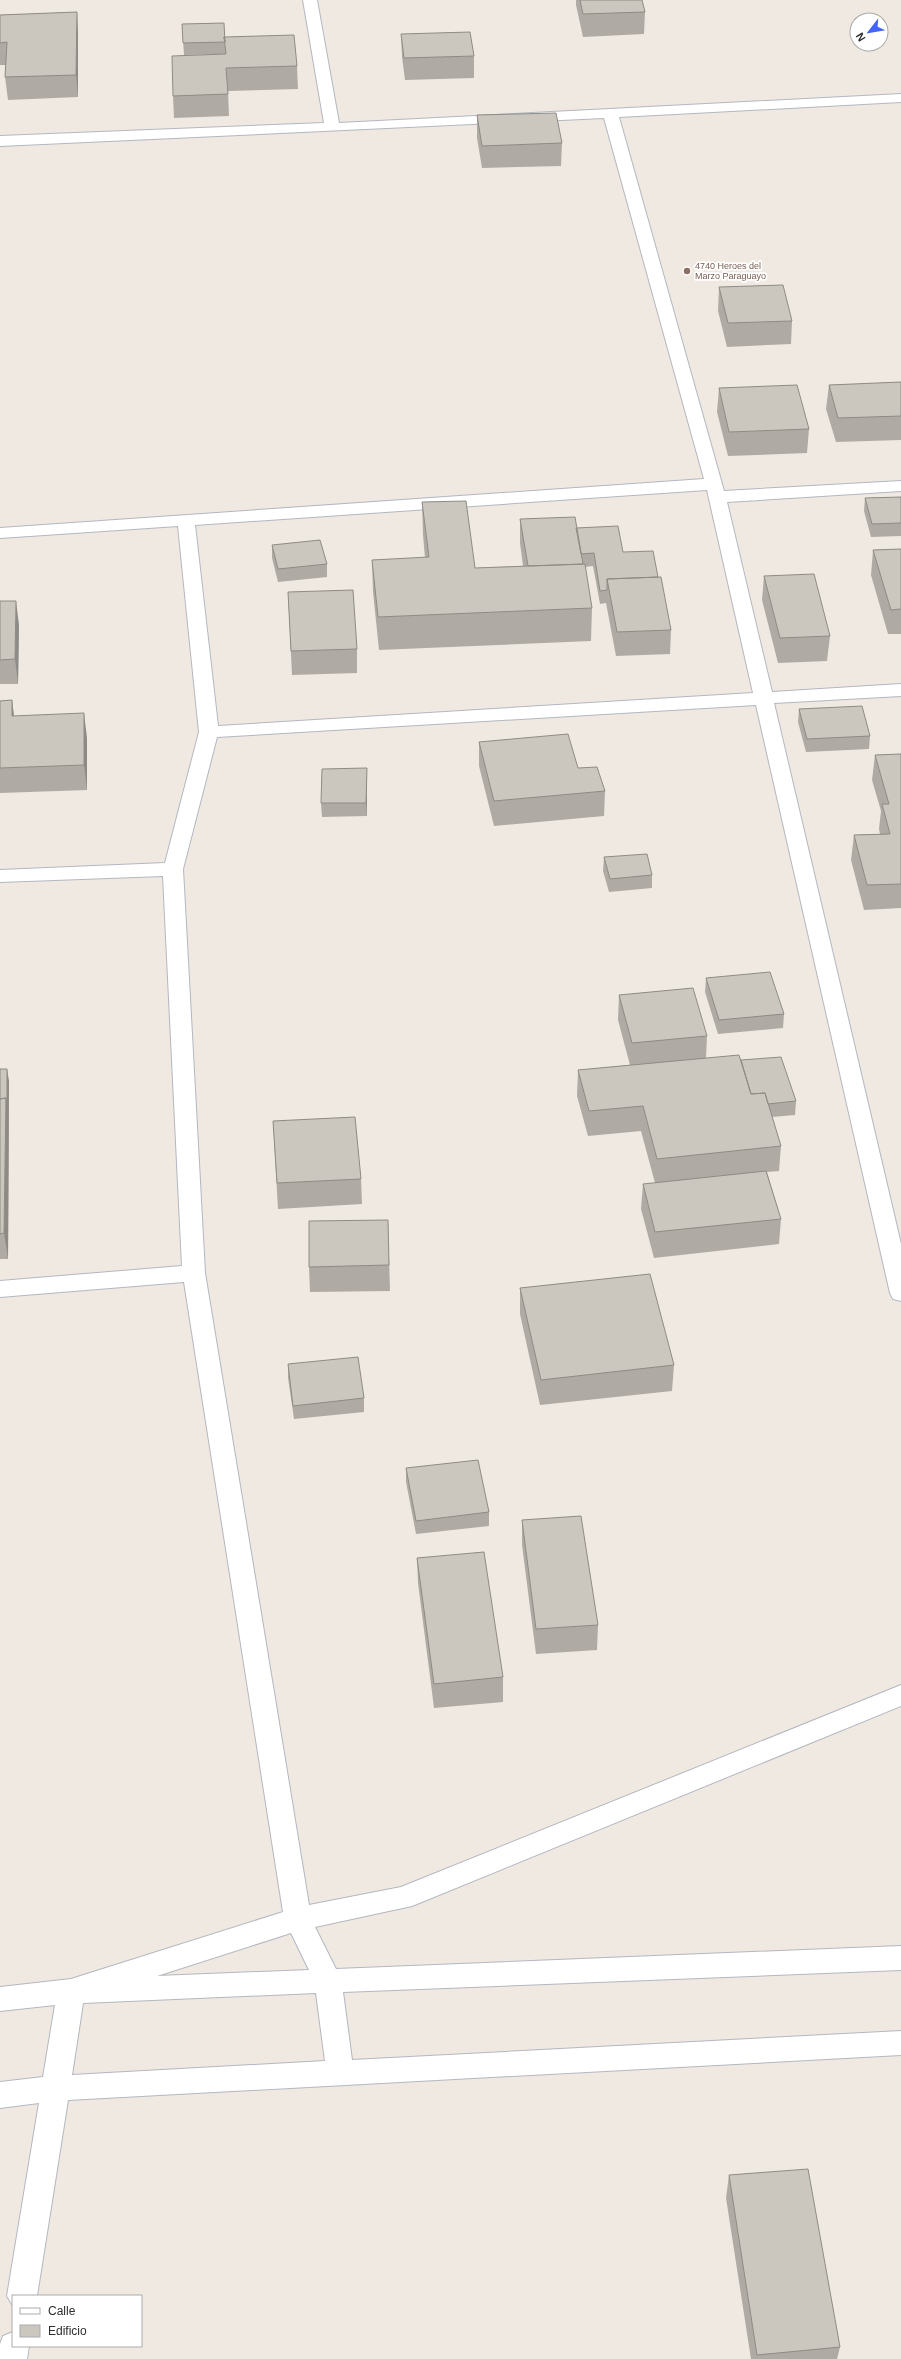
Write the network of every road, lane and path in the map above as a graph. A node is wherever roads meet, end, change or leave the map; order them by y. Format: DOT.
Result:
graph roads {
  1 [pos="310,0"];
  2 [pos="901,98"];
  3 [pos="610,113"];
  4 [pos="332,127"];
  5 [pos="0,141"];
  6 [pos="901,486"];
  7 [pos="716,491"];
  8 [pos="186,522"];
  9 [pos="0,533"];
  10 [pos="901,690"];
  11 [pos="763,699"];
  12 [pos="208,732"];
  13 [pos="173,869"];
  14 [pos="0,876"];
  15 [pos="194,1273"];
  16 [pos="0,1289"];
  17 [pos="901,1293"];
  18 [pos="901,1695"];
  19 [pos="298,1919"];
  20 [pos="901,1958"];
  21 [pos="328,1981"];
  22 [pos="71,1991"];
  23 [pos="0,1999"];
  24 [pos="901,2043"];
  25 [pos="340,2072"];
  26 [pos="56,2088"];
  27 [pos="0,2095"];
  28 [pos="22,2295"];
  29 [pos="14,2347"];
  30 [pos="12,2359"];
  1 -- 4 [label="street"];
  2 -- 3 [label="street"];
  3 -- 4 [label="street"];
  3 -- 7 [label="street"];
  4 -- 5 [label="street"];
  6 -- 7 [label="street"];
  7 -- 8 [label="street"];
  7 -- 11 [label="street"];
  8 -- 9 [label="street"];
  8 -- 12 [label="street"];
  10 -- 11 [label="street"];
  11 -- 12 [label="street"];
  11 -- 17 [label="street"];
  12 -- 13 [label="street"];
  13 -- 14 [label="street"];
  13 -- 15 [label="street"];
  15 -- 16 [label="street"];
  15 -- 19 [label="street"];
  18 -- 19 [label="street"];
  19 -- 21 [label="street"];
  19 -- 22 [label="street"];
  20 -- 21 [label="street"];
  21 -- 22 [label="street"];
  21 -- 25 [label="street"];
  22 -- 23 [label="street"];
  22 -- 26 [label="street"];
  24 -- 25 [label="street"];
  25 -- 26 [label="street"];
  26 -- 27 [label="street"];
  26 -- 28 [label="street"];
  29 -- 30 [label="street"];
}
